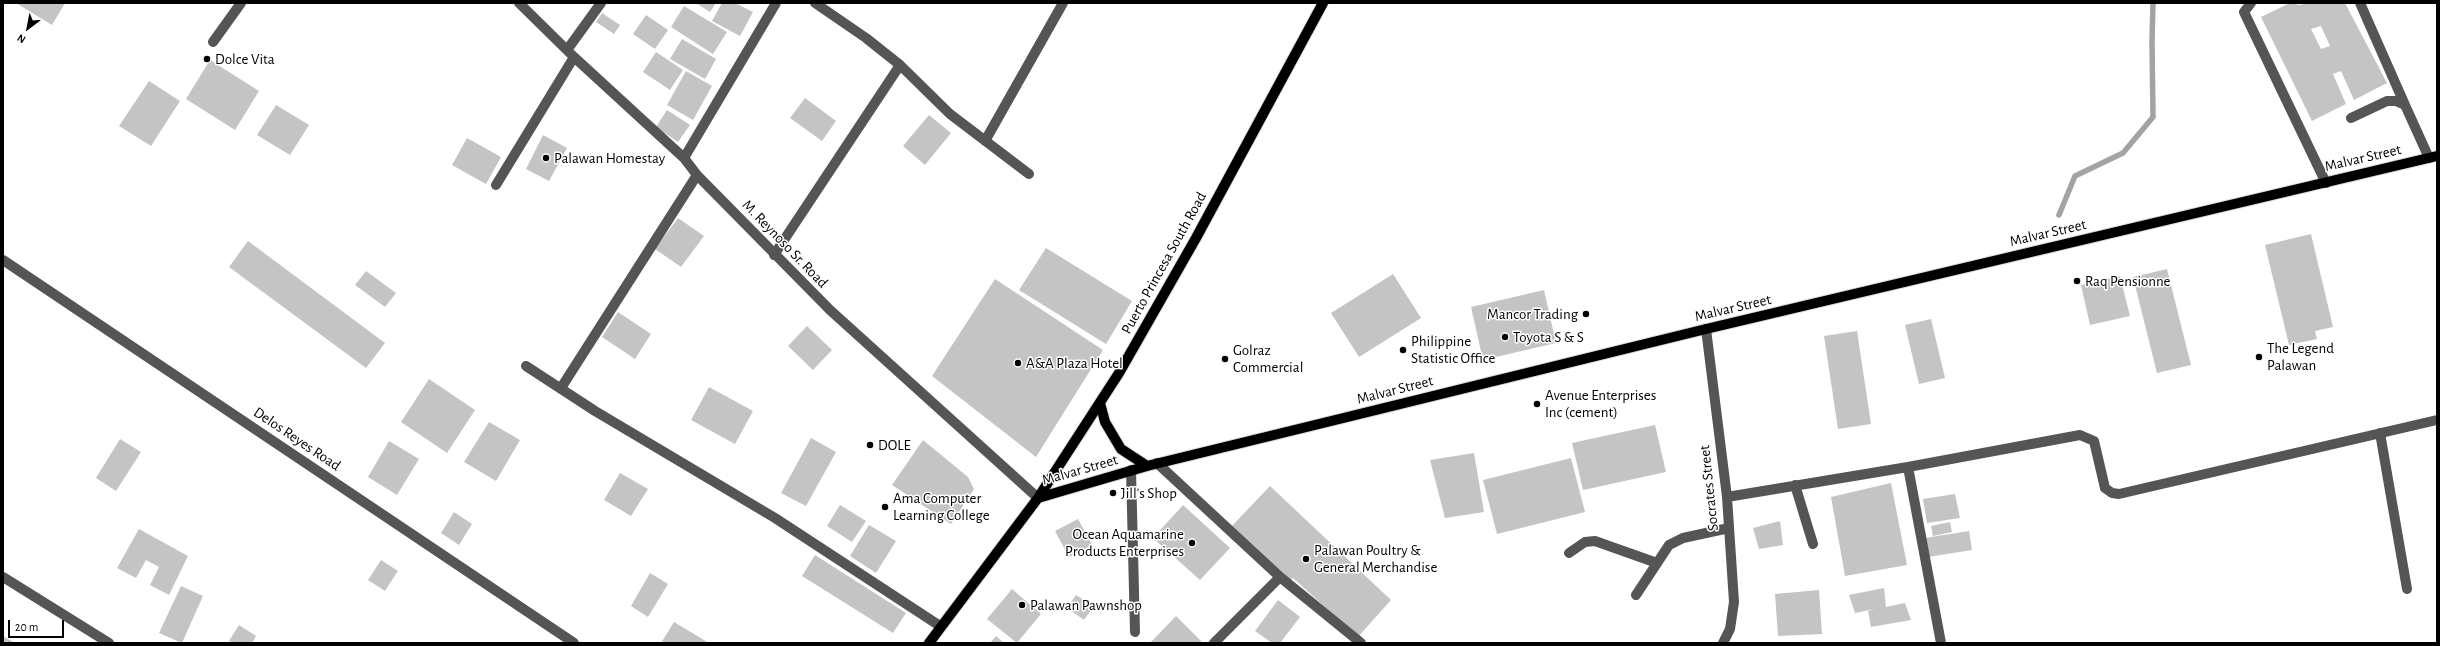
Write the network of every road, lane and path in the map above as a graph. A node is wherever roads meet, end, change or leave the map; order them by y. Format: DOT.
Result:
graph roads {
  1 [pos="241,3"];
  2 [pos="519,3"];
  3 [pos="601,3"];
  4 [pos="776,3"];
  5 [pos="815,3"];
  6 [pos="1063,3"];
  7 [pos="1323,3"];
  8 [pos="2251,3"];
  9 [pos="2360,3"];
  10 [pos="213,42"];
  11 [pos="571,54"];
  12 [pos="900,65"];
  13 [pos="2405,104"];
  14 [pos="2351,118"];
  15 [pos="985,141"];
  16 [pos="2433,157"];
  17 [pos="684,158"];
  18 [pos="1029,174"];
  19 [pos="697,175"];
  20 [pos="2326,183"];
  21 [pos="496,185"];
  22 [pos="774,255"];
  23 [pos="3,260"];
  24 [pos="1706,329"];
  25 [pos="526,366"];
  26 [pos="561,388"];
  27 [pos="1100,403"];
  28 [pos="2437,420"];
  29 [pos="2380,433"];
  30 [pos="1157,463"];
  31 [pos="1147,466"];
  32 [pos="1908,467"];
  33 [pos="1131,470"];
  34 [pos="1796,485"];
  35 [pos="1727,497"];
  36 [pos="1038,498"];
  37 [pos="1729,528"];
  38 [pos="1813,544"];
  39 [pos="1569,553"];
  40 [pos="1657,563"];
  41 [pos="3,577"];
  42 [pos="1280,577"];
  43 [pos="2407,589"];
  44 [pos="1636,594"];
  45 [pos="940,626"];
  46 [pos="1135,632"];
  47 [pos="108,643"];
  48 [pos="574,643"];
  49 [pos="929,643"];
  50 [pos="1214,643"];
  51 [pos="1361,643"];
  52 [pos="1723,643"];
  53 [pos="1941,643"];
  1 -- 10 [label="street"];
  2 -- 11 [label="street, M. Reynoso Sr. Road"];
  3 -- 11 [label="street"];
  4 -- 17 [label="street"];
  5 -- 12 [label="street"];
  6 -- 15 [label="street"];
  7 -- 27 [label="main road, Puerto Princesa South Road"];
  8 -- 20 [label="street"];
  9 -- 13 [label="street"];
  11 -- 17 [label="street, M. Reynoso Sr. Road"];
  11 -- 21 [label="street"];
  12 -- 15 [label="street"];
  12 -- 22 [label="street"];
  13 -- 14 [label="street"];
  13 -- 16 [label="street"];
  15 -- 18 [label="street"];
  16 -- 20 [label="main road, Malvar Street"];
  17 -- 19 [label="street, M. Reynoso Sr. Road"];
  19 -- 22 [label="street, M. Reynoso Sr. Road"];
  19 -- 26 [label="street"];
  20 -- 24 [label="main road, Malvar Street"];
  22 -- 36 [label="street, M. Reynoso Sr. Road"];
  23 -- 48 [label="street, Delos Reyes Road"];
  24 -- 30 [label="main road, Malvar Street"];
  24 -- 35 [label="street, Socrates Street"];
  25 -- 26 [label="street"];
  26 -- 45 [label="street"];
  27 -- 31 [label="main road"];
  27 -- 36 [label="main road, Puerto Princesa South Road"];
  28 -- 29 [label="street"];
  29 -- 32 [label="street"];
  29 -- 43 [label="street"];
  30 -- 31 [label="main road, Malvar Street"];
  30 -- 42 [label="street"];
  31 -- 33 [label="main road, Malvar Street"];
  32 -- 34 [label="street"];
  32 -- 53 [label="street"];
  33 -- 36 [label="main road, Malvar Street"];
  33 -- 46 [label="street"];
  34 -- 35 [label="street"];
  34 -- 38 [label="street"];
  35 -- 37 [label="street, Socrates Street"];
  36 -- 45 [label="main road, Puerto Princesa South Road"];
  37 -- 40 [label="street"];
  37 -- 52 [label="street, Socrates Street"];
  39 -- 40 [label="street"];
  40 -- 44 [label="street"];
  41 -- 47 [label="street"];
  42 -- 50 [label="street"];
  42 -- 51 [label="street"];
  45 -- 49 [label="main road, Puerto Princesa South Road"];
}
